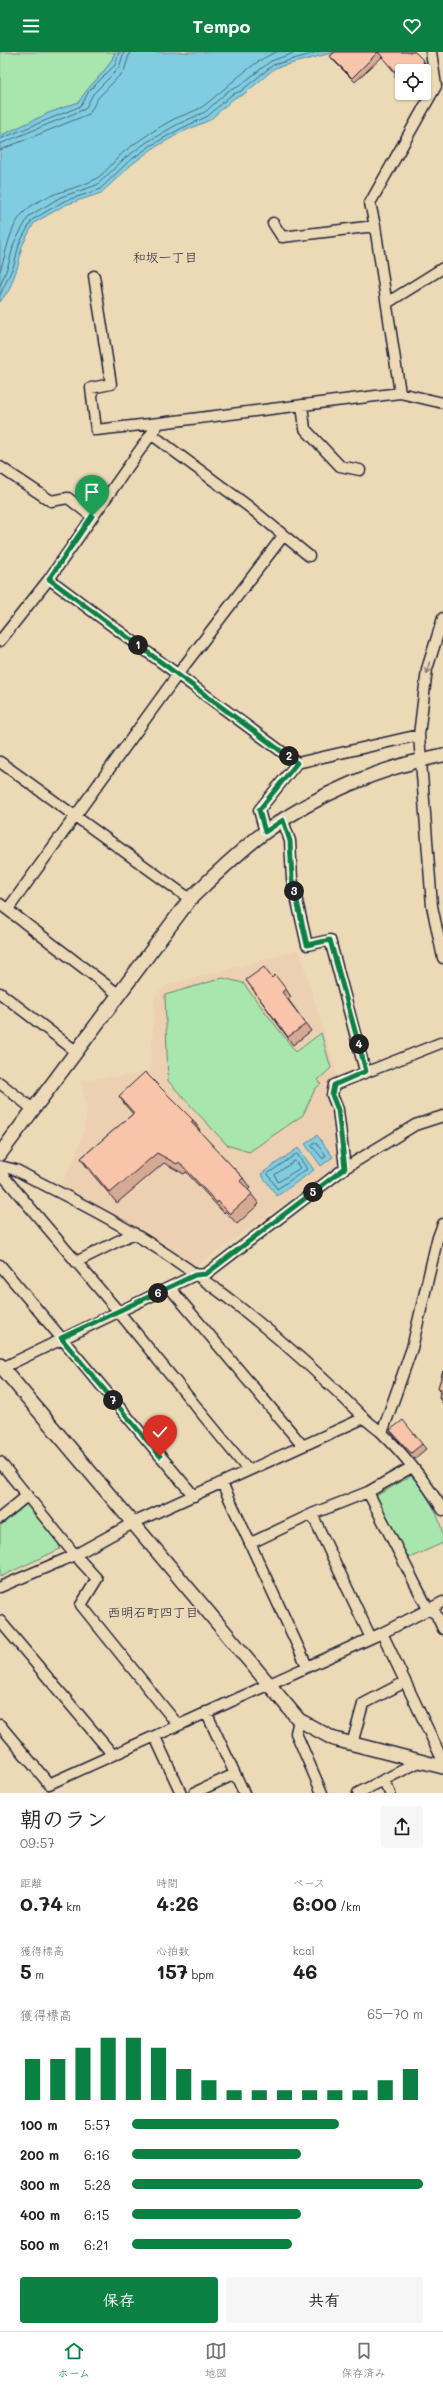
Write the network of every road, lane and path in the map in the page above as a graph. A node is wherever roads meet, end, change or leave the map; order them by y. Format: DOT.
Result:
graph roads {
  1 [pos="431,52"];
  2 [pos="273,223"];
  3 [pos="375,226"];
  4 [pos="443,268"];
  5 [pos="94,276"];
  6 [pos="387,303"];
  7 [pos="400,393"];
  8 [pos="443,403"];
  9 [pos="302,405"];
  10 [pos="159,423"];
  11 [pos="151,434"];
  12 [pos="0,467"];
  13 [pos="360,470"];
  14 [pos="92,516"];
  15 [pos="283,536"];
  16 [pos="309,556"];
  17 [pos="49,579"];
  18 [pos="443,618"];
  19 [pos="0,641"];
  20 [pos="178,674"];
  21 [pos="419,735"];
  22 [pos="443,755"];
  23 [pos="421,760"];
  24 [pos="0,762"];
  25 [pos="297,763"];
  26 [pos="75,816"];
  27 [pos="283,820"];
  28 [pos="265,832"];
  29 [pos="190,899"];
  30 [pos="4,906"];
  31 [pos="443,958"];
  32 [pos="0,993"];
  33 [pos="118,994"];
  34 [pos="443,1042"];
  35 [pos="77,1052"];
  36 [pos="366,1071"];
  37 [pos="0,1083"];
  38 [pos="34,1110"];
  39 [pos="443,1116"];
  40 [pos="0,1154"];
  41 [pos="0,1166"];
  42 [pos="345,1168"];
  43 [pos="0,1172"];
  44 [pos="443,1224"];
  45 [pos="134,1233"];
  46 [pos="76,1262"];
  47 [pos="0,1265"];
  48 [pos="195,1275"];
  49 [pos="170,1288"];
  50 [pos="118,1311"];
  51 [pos="61,1338"];
  52 [pos="1,1367"];
  53 [pos="364,1418"];
  54 [pos="382,1433"];
  55 [pos="302,1445"];
  56 [pos="0,1462"];
  57 [pos="412,1467"];
  58 [pos="248,1470"];
  59 [pos="222,1483"];
  60 [pos="368,1492"];
  61 [pos="28,1495"];
  62 [pos="194,1496"];
  63 [pos="443,1510"];
  64 [pos="312,1514"];
  65 [pos="0,1518"];
  66 [pos="133,1523"];
  67 [pos="251,1543"];
  68 [pos="75,1555"];
  69 [pos="0,1587"];
  70 [pos="443,1602"];
  71 [pos="428,1610"];
  72 [pos="0,1621"];
  73 [pos="443,1629"];
  74 [pos="382,1633"];
  75 [pos="370,1636"];
  76 [pos="307,1666"];
  77 [pos="405,1682"];
  78 [pos="268,1683"];
  79 [pos="206,1712"];
  80 [pos="299,1720"];
  81 [pos="0,1724"];
  82 [pos="178,1725"];
  83 [pos="155,1737"];
  84 [pos="352,1744"];
  85 [pos="113,1755"];
  86 [pos="443,1761"];
  87 [pos="419,1762"];
  88 [pos="443,1767"];
  89 [pos="235,1774"];
  90 [pos="383,1780"];
  91 [pos="181,1793"];
  92 [pos="194,1793"];
  93 [pos="244,1793"];
  94 [pos="322,1793"];
  95 [pos="358,1793"];
  96 [pos="390,1793"];
  1 -- 3 [label="street"];
  2 -- 3 [label="street"];
  3 -- 6 [label="street"];
  4 -- 6 [label="street"];
  5 -- 10 [label="street"];
  6 -- 7 [label="street"];
  7 -- 8 [label="street"];
  7 -- 9 [label="street"];
  9 -- 10 [label="street"];
  9 -- 13 [label="street"];
  10 -- 11 [label="street"];
  11 -- 14 [label="street"];
  11 -- 15 [label="street"];
  12 -- 14 [label="street"];
  14 -- 17 [label="street"];
  15 -- 16 [label="street"];
  15 -- 20 [label="street"];
  17 -- 19 [label="street"];
  17 -- 20 [label="street"];
  18 -- 21 [label="street, one-way"];
  20 -- 25 [label="street"];
  20 -- 26 [label="street"];
  21 -- 23 [label="street"];
  21 -- 25 [label="street"];
  22 -- 23 [label="street"];
  23 -- 27 [label="street"];
  23 -- 31 [label="street"];
  24 -- 26 [label="street"];
  25 -- 28 [label="street"];
  26 -- 29 [label="street"];
  26 -- 30 [label="street"];
  27 -- 28 [label="street"];
  27 -- 36 [label="street"];
  28 -- 29 [label="street"];
  29 -- 33 [label="street"];
  30 -- 33 [label="street"];
  32 -- 35 [label="street"];
  33 -- 35 [label="street"];
  34 -- 36 [label="street"];
  35 -- 38 [label="street"];
  36 -- 42 [label="street"];
  37 -- 38 [label="street"];
  38 -- 40 [label="street"];
  39 -- 42 [label="street"];
  41 -- 45 [label="street"];
  42 -- 48 [label="street"];
  43 -- 46 [label="street"];
  44 -- 54 [label="street"];
  45 -- 46 [label="street"];
  45 -- 48 [label="street"];
  46 -- 50 [label="street"];
  47 -- 51 [label="street"];
  48 -- 49 [label="street"];
  48 -- 53 [label="street"];
  49 -- 50 [label="street"];
  49 -- 55 [label="street"];
  50 -- 51 [label="street"];
  50 -- 58 [label="street"];
  51 -- 52 [label="street"];
  51 -- 62 [label="street"];
  52 -- 66 [label="street"];
  53 -- 54 [label="street"];
  53 -- 55 [label="street"];
  54 -- 57 [label="street"];
  55 -- 58 [label="street"];
  56 -- 61 [label="street"];
  57 -- 60 [label="street"];
  57 -- 63 [label="street"];
  58 -- 59 [label="street"];
  59 -- 62 [label="street"];
  59 -- 67 [label="street"];
  60 -- 64 [label="street"];
  60 -- 71 [label="street"];
  61 -- 65 [label="street"];
  61 -- 68 [label="street"];
  62 -- 66 [label="street"];
  64 -- 67 [label="street"];
  64 -- 75 [label="street"];
  66 -- 68 [label="street"];
  66 -- 78 [label="street"];
  67 -- 76 [label="street"];
  68 -- 69 [label="street"];
  68 -- 82 [label="street"];
  70 -- 71 [label="street"];
  71 -- 73 [label="street"];
  71 -- 74 [label="street"];
  72 -- 85 [label="street"];
  74 -- 75 [label="street"];
  74 -- 77 [label="street"];
  75 -- 76 [label="street"];
  76 -- 78 [label="street"];
  77 -- 84 [label="street"];
  77 -- 86 [label="street"];
  78 -- 79 [label="street"];
  78 -- 80 [label="street"];
  79 -- 82 [label="street"];
  79 -- 89 [label="street"];
  80 -- 84 [label="street"];
  80 -- 94 [label="street"];
  81 -- 85 [label="street"];
  82 -- 83 [label="street"];
  83 -- 85 [label="street"];
  83 -- 91 [label="street"];
  84 -- 87 [label="street"];
  87 -- 88 [label="street"];
  87 -- 90 [label="street"];
  89 -- 92 [label="street"];
  89 -- 93 [label="street"];
  90 -- 95 [label="street"];
  90 -- 96 [label="street"];
}
